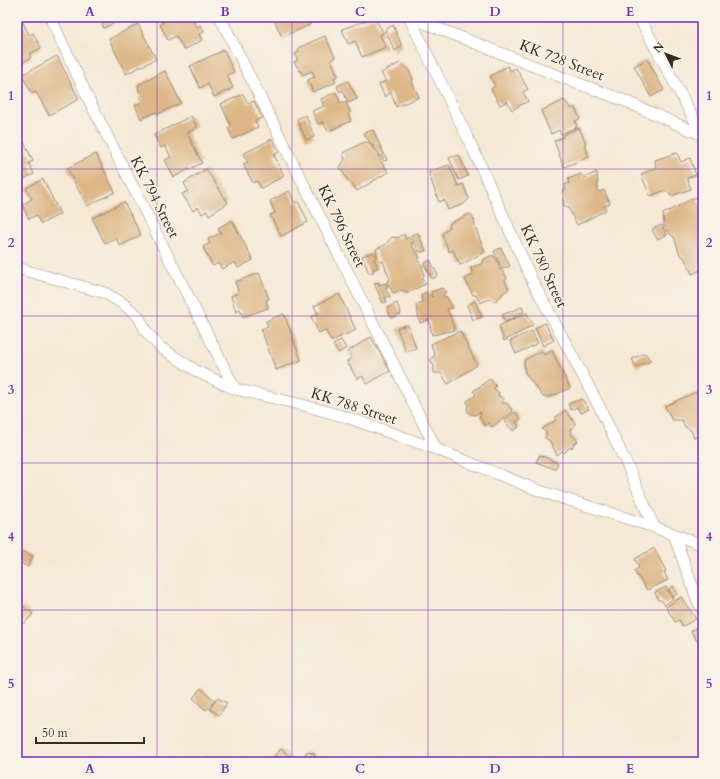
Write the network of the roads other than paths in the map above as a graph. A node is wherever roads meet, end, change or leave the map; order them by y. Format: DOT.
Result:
graph roads {
  1 [pos="50,17"];
  2 [pos="220,17"];
  3 [pos="409,17"];
  4 [pos="639,17"];
  5 [pos="702,136"];
  6 [pos="17,268"];
  7 [pos="235,389"];
  8 [pos="436,449"];
  9 [pos="654,527"];
  10 [pos="674,535"];
  11 [pos="703,545"];
  12 [pos="703,611"];
  1 -- 7 [label="street, KK 794 Street"];
  2 -- 8 [label="street, KK 796 Street"];
  3 -- 5 [label="street, KK 728 Street"];
  3 -- 9 [label="street, KK 780 Street"];
  4 -- 5 [label="street, KK 728 Street"];
  6 -- 7 [label="street, KK 788 Street"];
  7 -- 8 [label="street, KK 788 Street"];
  8 -- 9 [label="street, KK 788 Street"];
  9 -- 10 [label="street, KK 788 Street"];
  10 -- 11 [label="street, KK 788 Street"];
  10 -- 12 [label="street"];
}
